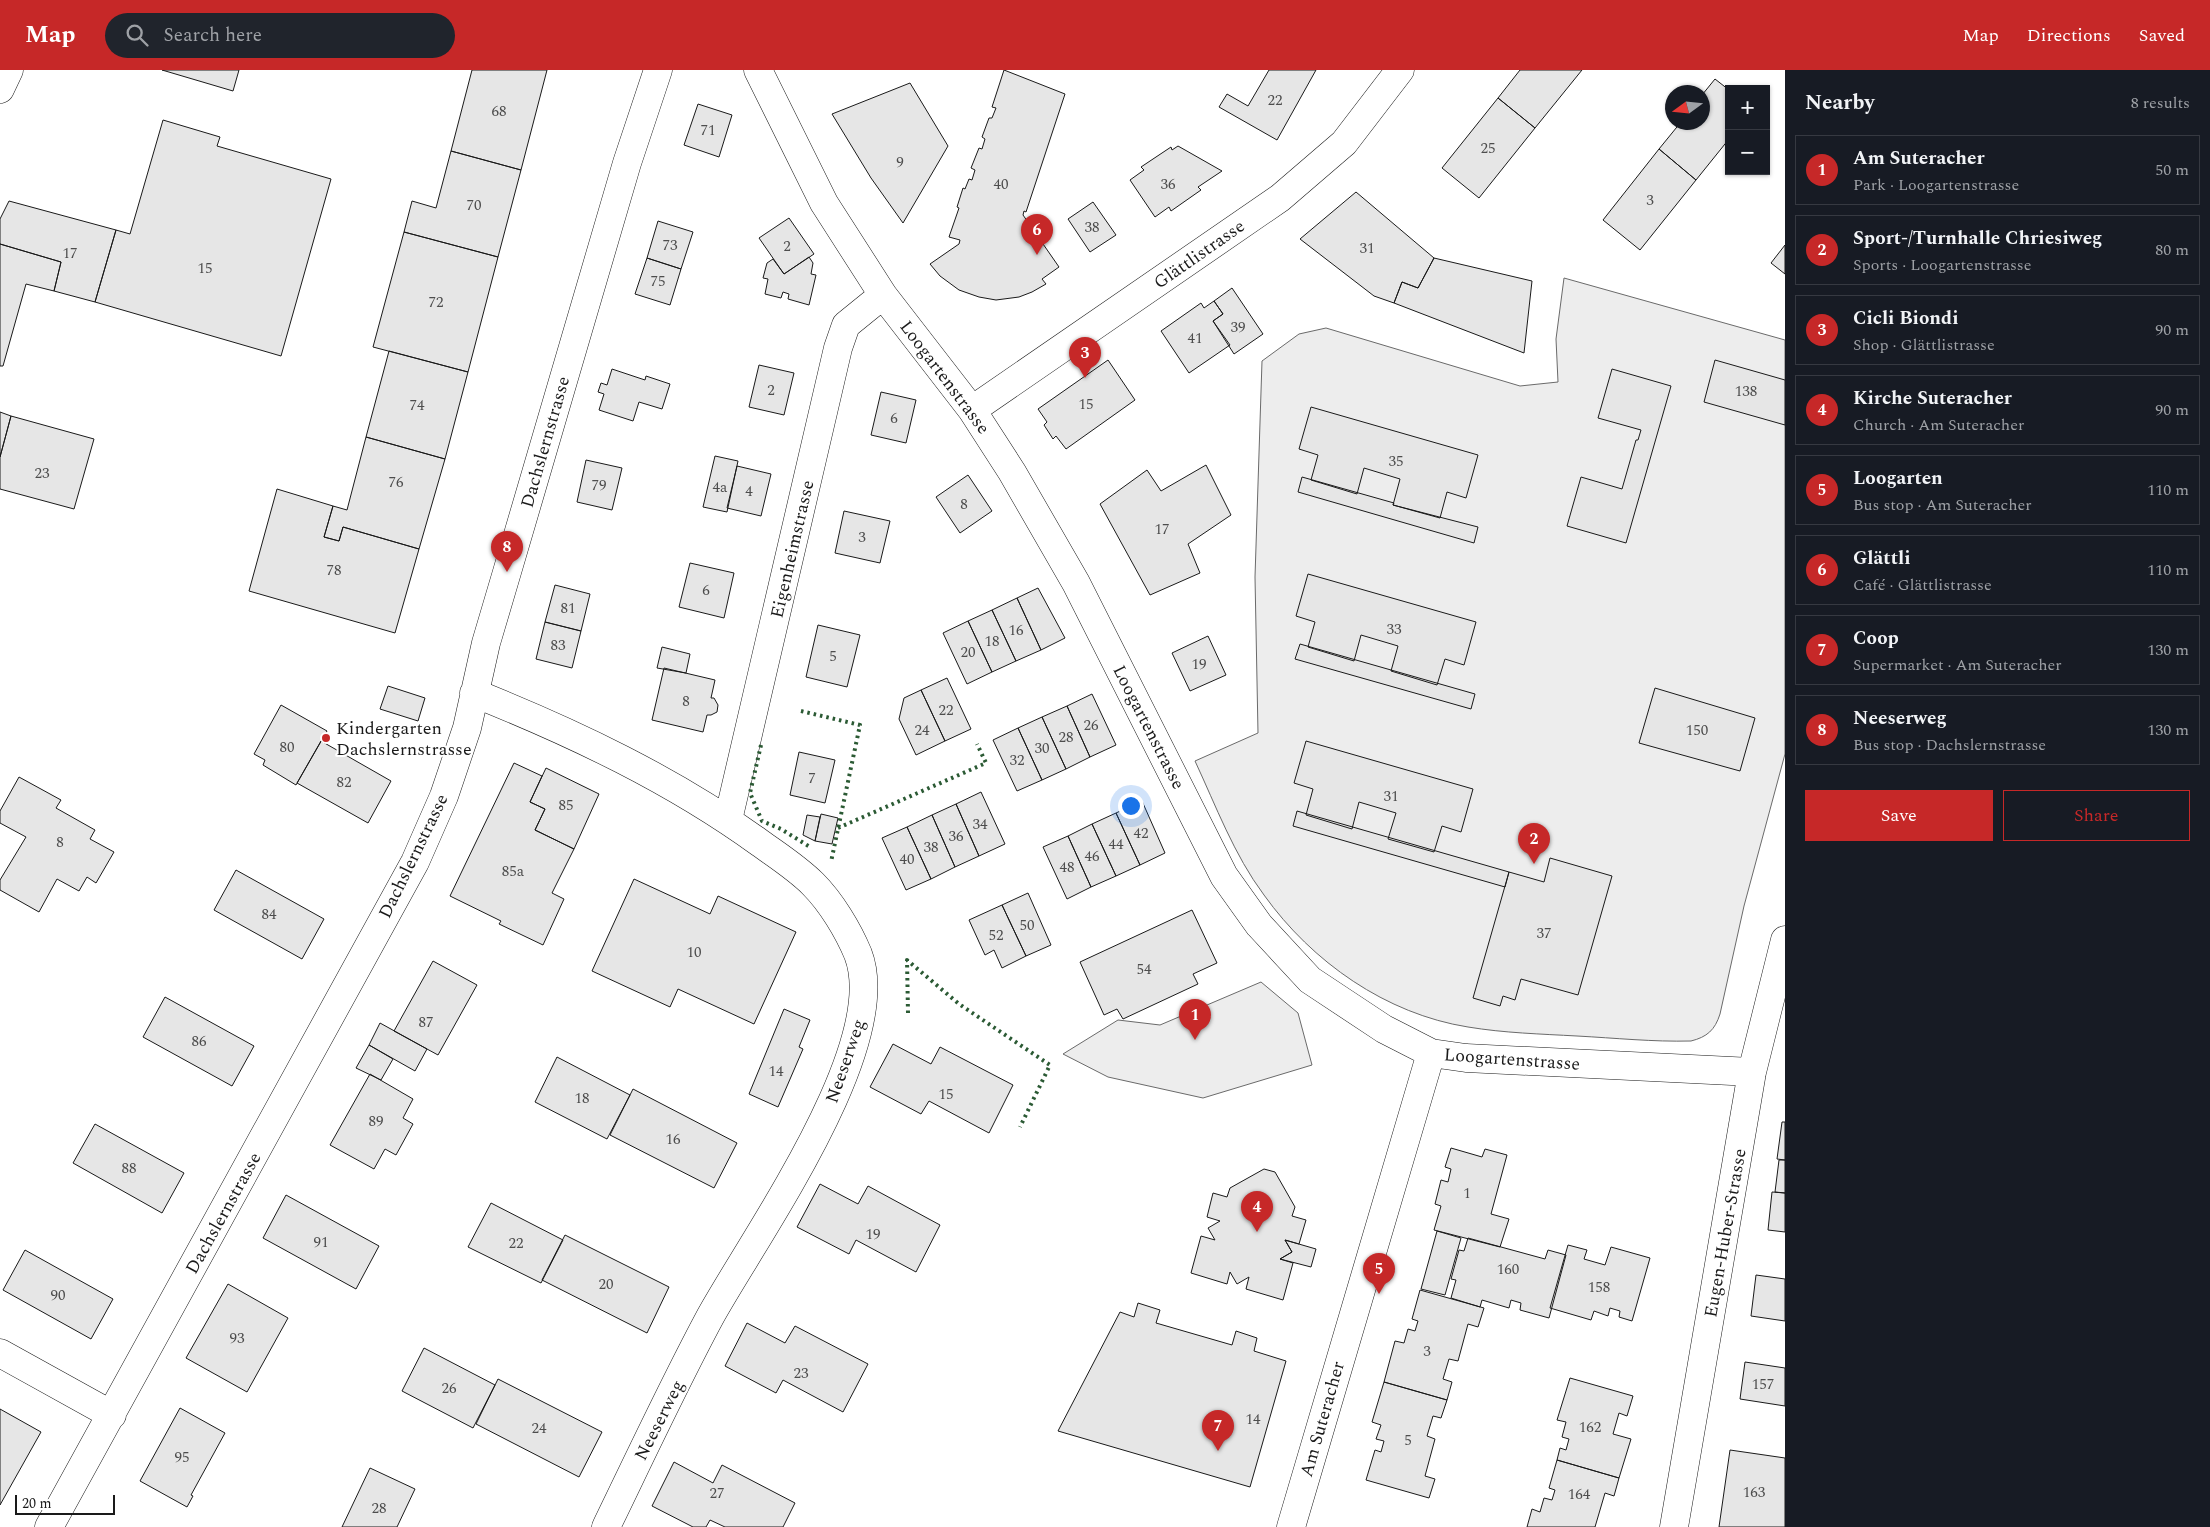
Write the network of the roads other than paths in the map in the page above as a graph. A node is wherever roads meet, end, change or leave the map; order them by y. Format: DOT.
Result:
graph roads {
  1 [pos="9,70"];
  2 [pos="658,70"];
  3 [pos="758,70"];
  4 [pos="1400,70"];
  5 [pos="0,88"];
  6 [pos="883,295"];
  7 [pos="972,410"];
  8 [pos="474,693"];
  9 [pos="728,820"];
  10 [pos="1785,940"];
  11 [pos="1431,1053"];
  12 [pos="1752,1072"];
  13 [pos="0,1353"];
  14 [pos="112,1415"];
  15 [pos="49,1527"];
  16 [pos="606,1527"];
  17 [pos="1291,1527"];
  18 [pos="1674,1527"];
  1 -- 5 [label="street"];
  2 -- 8 [label="street, Dachslernstrasse"];
  3 -- 6 [label="street, Loogartenstrasse"];
  4 -- 7 [label="street, Glättlistrasse"];
  6 -- 7 [label="street, Loogartenstrasse"];
  6 -- 9 [label="street, Eigenheimstrasse"];
  7 -- 11 [label="street, Loogartenstrasse"];
  8 -- 9 [label="street, Neeserweg"];
  8 -- 14 [label="street, Dachslernstrasse"];
  9 -- 16 [label="street, Neeserweg"];
  10 -- 12 [label="street, Eugen-Huber-Strasse"];
  11 -- 12 [label="street, Loogartenstrasse"];
  11 -- 17 [label="street, Am Suteracher"];
  12 -- 18 [label="street, Eugen-Huber-Strasse"];
  13 -- 14 [label="street"];
  14 -- 15 [label="street, Dachslernstrasse"];
}
